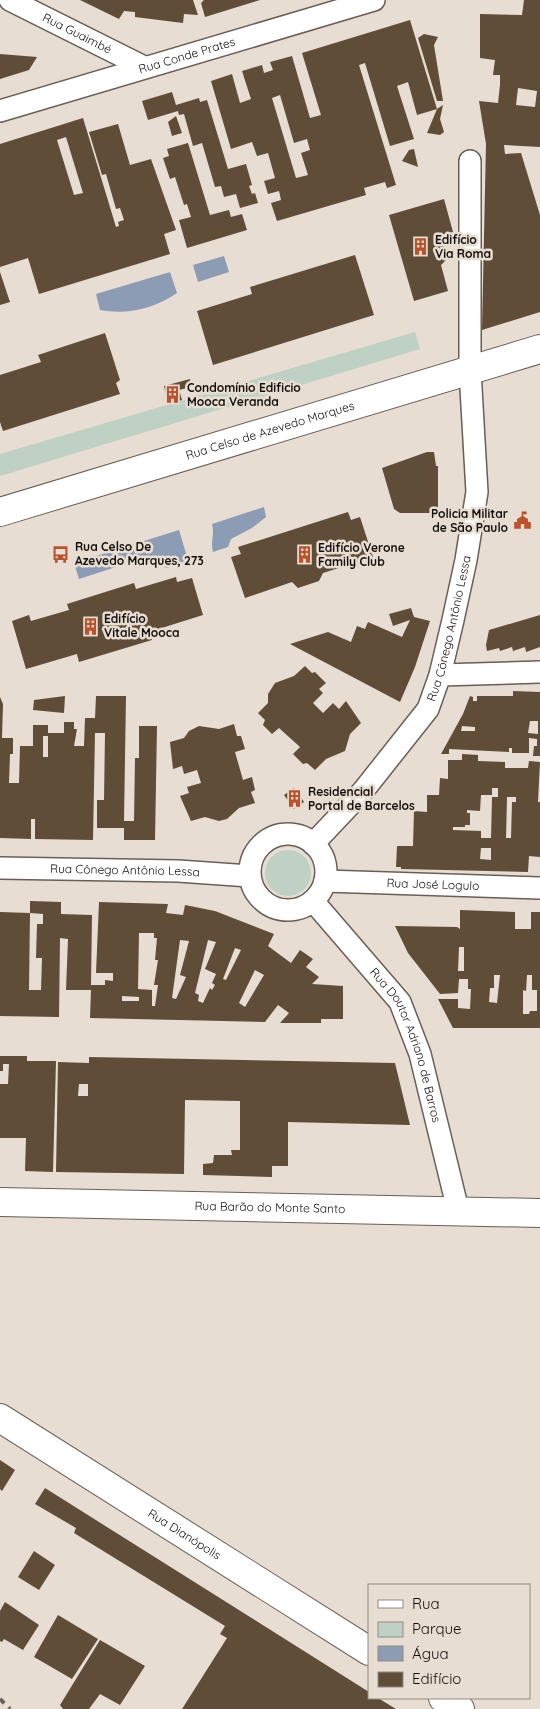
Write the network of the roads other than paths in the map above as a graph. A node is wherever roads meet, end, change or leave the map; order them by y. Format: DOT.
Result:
graph roads {
  1 [pos="10,0"];
  2 [pos="374,0"];
  3 [pos="144,67"];
  4 [pos="0,112"];
  5 [pos="470,161"];
  6 [pos="540,349"];
  7 [pos="470,371"];
  8 [pos="0,512"];
  9 [pos="540,672"];
  10 [pos="440,675"];
  11 [pos="314,844"];
  12 [pos="0,868"];
  13 [pos="250,876"];
  14 [pos="325,881"];
  15 [pos="540,888"];
  16 [pos="313,900"];
  17 [pos="0,1202"];
  18 [pos="458,1210"];
  19 [pos="540,1212"];
  20 [pos="0,1418"];
  21 [pos="368,1650"];
  22 [pos="445,1699"];
  23 [pos="460,1709"];
  1 -- 3 [label="street, Rua Guaimbé"];
  2 -- 3 [label="street, Rua Conde Prates"];
  3 -- 4 [label="street, Rua Conde Prates"];
  5 -- 7 [label="street, Rua Cônego Antônio Lessa"];
  6 -- 7 [label="street, Rua Celso de Azevedo Marques"];
  7 -- 8 [label="street, Rua Celso de Azevedo Marques"];
  7 -- 10 [label="street, Rua Cônego Antônio Lessa"];
  9 -- 10 [label="street"];
  10 -- 11 [label="street, Rua Cônego Antônio Lessa"];
  11 -- 13 [label="street"];
  11 -- 14 [label="street"];
  12 -- 13 [label="street, Rua Cônego Antônio Lessa"];
  13 -- 16 [label="street"];
  14 -- 15 [label="street, Rua José Logulo"];
  14 -- 16 [label="street"];
  16 -- 18 [label="street, Rua Doutor Adriano de Barros"];
  17 -- 18 [label="street, Rua Barão do Monte Santo"];
  18 -- 19 [label="street, Rua Barão do Monte Santo"];
  20 -- 21 [label="street, Rua Dianópolis"];
  22 -- 23 [label="street"];
}
